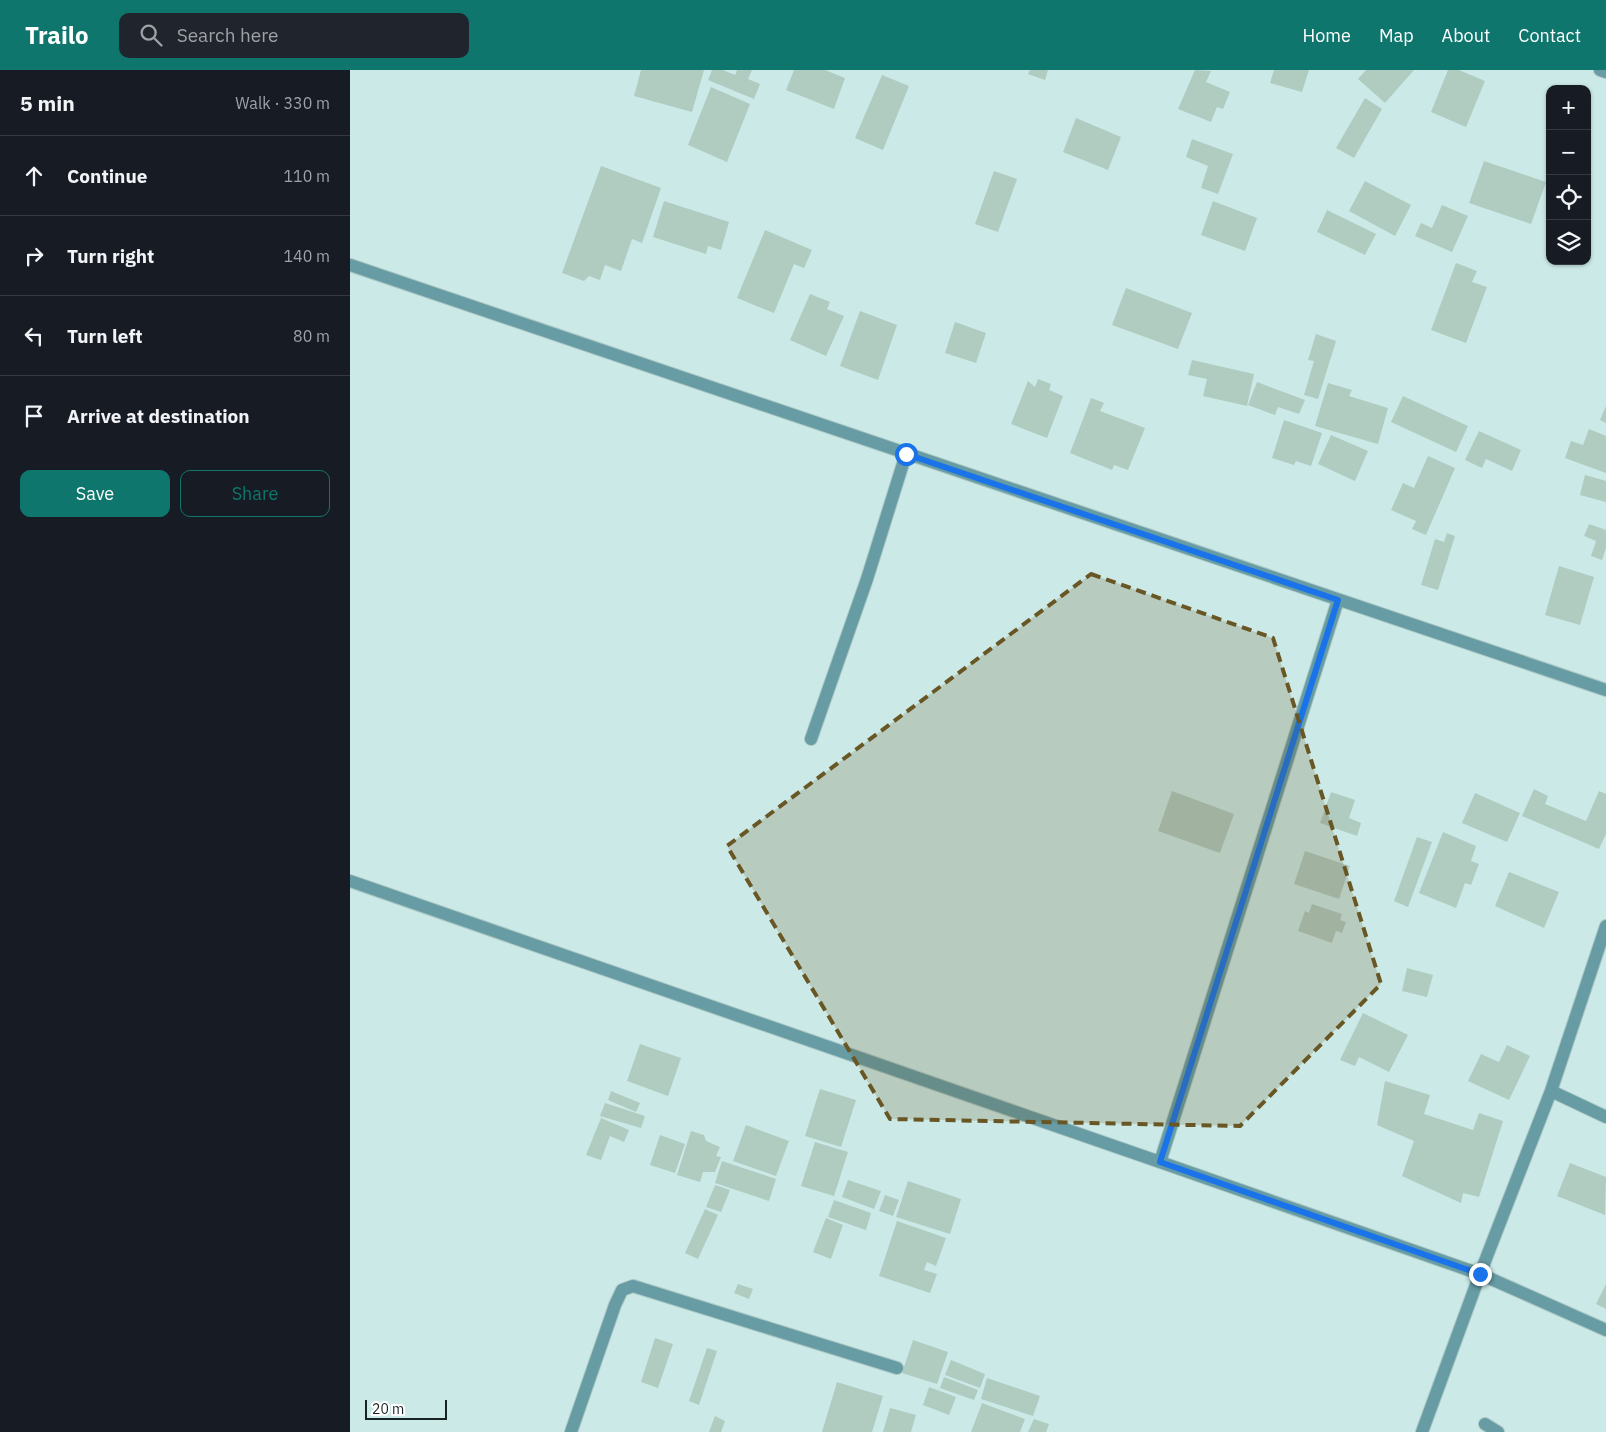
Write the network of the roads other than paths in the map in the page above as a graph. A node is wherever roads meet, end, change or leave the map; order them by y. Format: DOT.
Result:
graph roads {
  1 [pos="1600,70"];
  2 [pos="1606,72"];
  3 [pos="350,265"];
  4 [pos="906,454"];
  5 [pos="1338,600"];
  6 [pos="1606,690"];
  7 [pos="811,739"];
  8 [pos="350,881"];
  9 [pos="1606,926"];
  10 [pos="1551,1091"];
  11 [pos="1606,1117"];
  12 [pos="1160,1162"];
  13 [pos="1480,1274"];
  14 [pos="1606,1330"];
  15 [pos="897,1368"];
  16 [pos="1485,1424"];
  17 [pos="571,1432"];
  18 [pos="1422,1432"];
  19 [pos="1498,1432"];
  1 -- 2 [label="street"];
  3 -- 4 [label="street"];
  4 -- 5 [label="street"];
  4 -- 7 [label="street"];
  5 -- 6 [label="street"];
  5 -- 12 [label="street"];
  8 -- 12 [label="street"];
  9 -- 10 [label="street"];
  10 -- 11 [label="street"];
  10 -- 13 [label="street"];
  12 -- 13 [label="street"];
  13 -- 14 [label="street"];
  13 -- 18 [label="street"];
  15 -- 17 [label="street"];
  16 -- 19 [label="street"];
}
